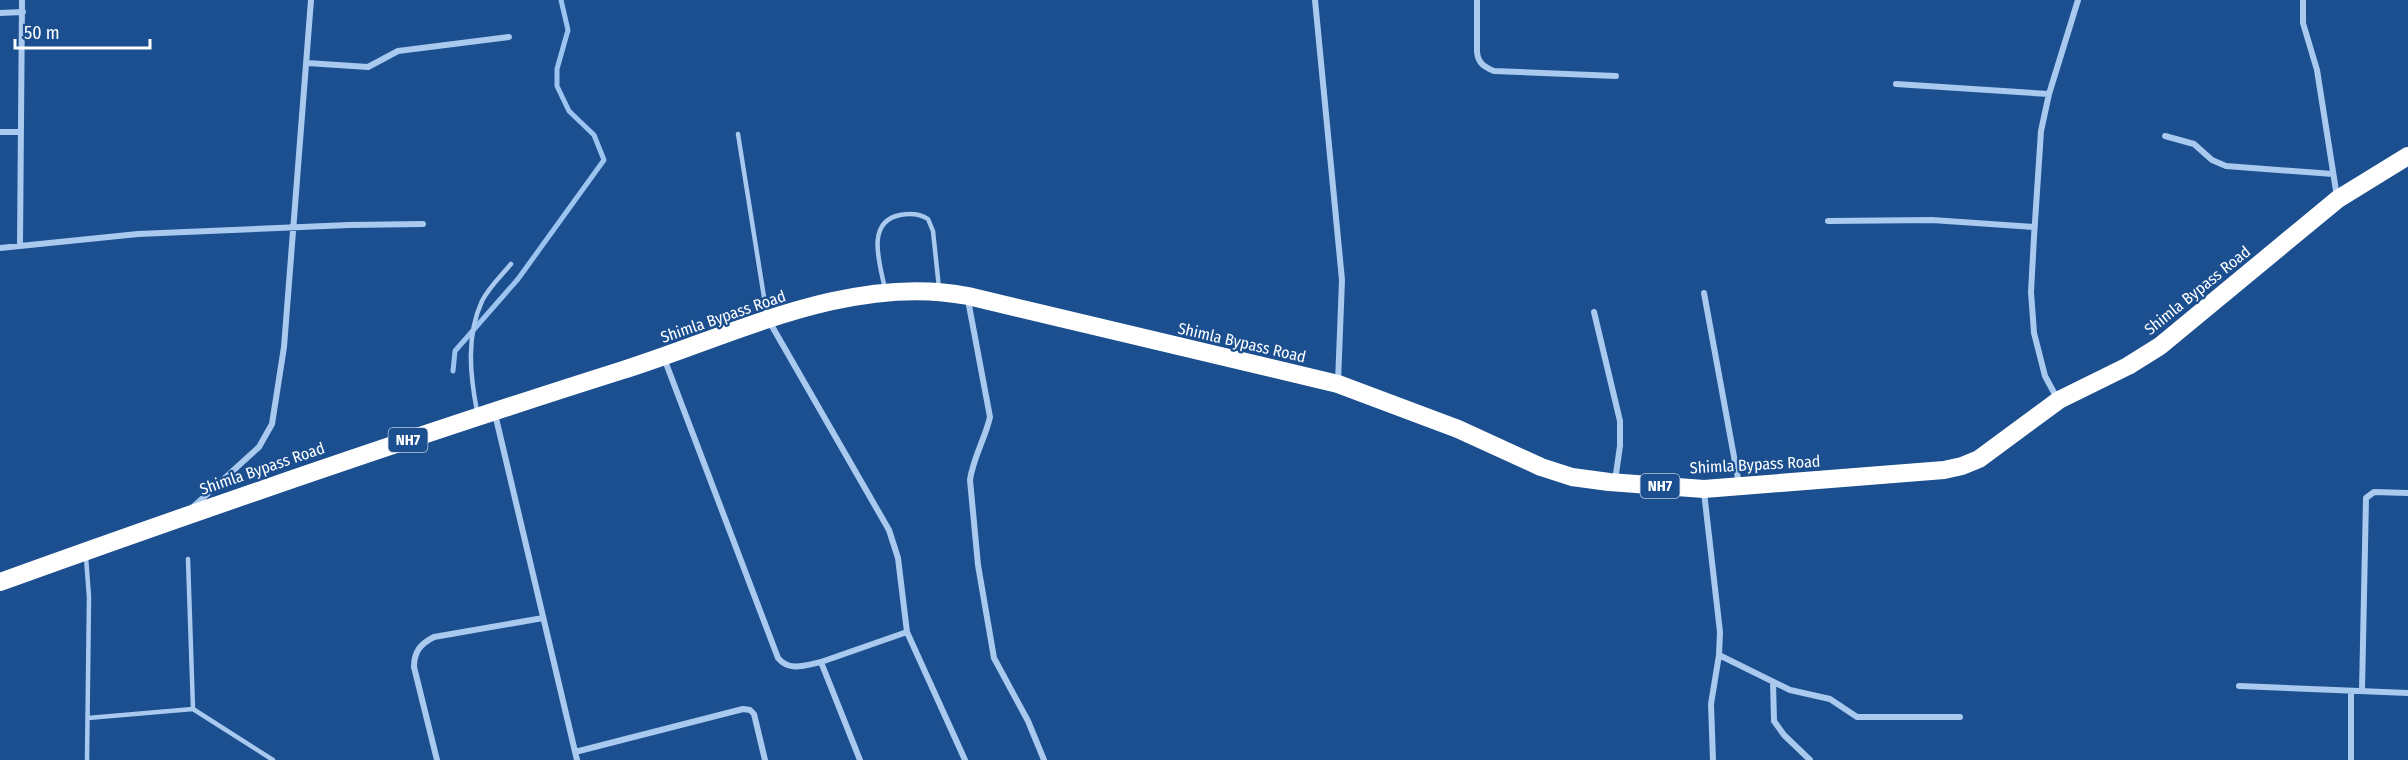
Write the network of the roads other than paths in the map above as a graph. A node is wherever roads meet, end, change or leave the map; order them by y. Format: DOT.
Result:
graph roads {
  1 [pos="22,0"];
  2 [pos="311,0"];
  3 [pos="1315,0"];
  4 [pos="1478,0"];
  5 [pos="2078,0"];
  6 [pos="2303,0"];
  7 [pos="23,12"];
  8 [pos="0,13"];
  9 [pos="509,37"];
  10 [pos="307,63"];
  11 [pos="1616,76"];
  12 [pos="1896,84"];
  13 [pos="2049,94"];
  14 [pos="0,132"];
  15 [pos="20,132"];
  16 [pos="738,134"];
  17 [pos="2165,136"];
  18 [pos="2408,156"];
  19 [pos="2333,174"];
  20 [pos="2338,199"];
  21 [pos="1828,221"];
  22 [pos="423,224"];
  23 [pos="294,227"];
  24 [pos="2034,227"];
  25 [pos="20,245"];
  26 [pos="0,248"];
  27 [pos="511,264"];
  28 [pos="939,291"];
  29 [pos="886,293"];
  30 [pos="1704,293"];
  31 [pos="968,296"];
  32 [pos="1594,312"];
  33 [pos="767,318"];
  34 [pos="664,357"];
  35 [pos="1338,384"];
  36 [pos="2059,400"];
  37 [pos="486,413"];
  38 [pos="1614,483"];
  39 [pos="1740,485"];
  40 [pos="1704,489"];
  41 [pos="2408,493"];
  42 [pos="182,516"];
  43 [pos="86,551"];
  44 [pos="188,559"];
  45 [pos="0,582"];
  46 [pos="543,618"];
  47 [pos="907,632"];
  48 [pos="1719,655"];
  49 [pos="821,662"];
  50 [pos="1773,682"];
  51 [pos="2239,686"];
  52 [pos="2350,691"];
  53 [pos="2362,691"];
  54 [pos="2408,693"];
  55 [pos="193,709"];
  56 [pos="1960,717"];
  57 [pos="88,718"];
  58 [pos="575,752"];
  59 [pos="87,760"];
  60 [pos="273,760"];
  61 [pos="437,760"];
  62 [pos="577,760"];
  63 [pos="765,760"];
  64 [pos="860,760"];
  65 [pos="965,760"];
  66 [pos="1044,760"];
  67 [pos="1713,760"];
  68 [pos="1810,760"];
  69 [pos="2351,760"];
  1 -- 7 [label="street"];
  2 -- 10 [label="street"];
  3 -- 35 [label="street"];
  4 -- 11 [label="street"];
  5 -- 13 [label="street"];
  6 -- 19 [label="street"];
  7 -- 8 [label="street"];
  7 -- 15 [label="street"];
  9 -- 10 [label="street"];
  10 -- 23 [label="street"];
  12 -- 13 [label="street"];
  13 -- 24 [label="street"];
  14 -- 15 [label="street"];
  15 -- 25 [label="street"];
  16 -- 33 [label="lane"];
  17 -- 19 [label="street"];
  18 -- 20 [label="highway, Shimla Bypass Road / NH7"];
  19 -- 20 [label="street"];
  20 -- 36 [label="highway, Shimla Bypass Road / NH7"];
  21 -- 24 [label="street"];
  22 -- 23 [label="street"];
  23 -- 25 [label="street"];
  23 -- 42 [label="street"];
  24 -- 36 [label="street"];
  25 -- 26 [label="street"];
  27 -- 37 [label="lane"];
  28 -- 29 [label="highway, Shimla Bypass Road / NH7"];
  28 -- 29 [label="lane"];
  28 -- 31 [label="highway, Shimla Bypass Road / NH7"];
  29 -- 33 [label="highway, Shimla Bypass Road / NH7"];
  30 -- 39 [label="street"];
  31 -- 35 [label="highway, Shimla Bypass Road / NH7"];
  31 -- 66 [label="street"];
  32 -- 38 [label="street"];
  33 -- 34 [label="highway, Shimla Bypass Road / NH7"];
  33 -- 47 [label="street"];
  34 -- 37 [label="highway, Shimla Bypass Road / NH7"];
  34 -- 49 [label="street"];
  35 -- 38 [label="highway, Shimla Bypass Road / NH7"];
  36 -- 39 [label="highway, Shimla Bypass Road / NH7"];
  37 -- 42 [label="highway, Shimla Bypass Road / NH7"];
  37 -- 46 [label="street"];
  38 -- 40 [label="highway, Shimla Bypass Road / NH7"];
  39 -- 40 [label="highway, Shimla Bypass Road / NH7"];
  40 -- 48 [label="street"];
  41 -- 53 [label="street"];
  42 -- 43 [label="highway, Shimla Bypass Road / NH7"];
  43 -- 45 [label="highway, Shimla Bypass Road / NH7"];
  43 -- 57 [label="lane"];
  44 -- 55 [label="lane"];
  46 -- 58 [label="street"];
  46 -- 61 [label="street"];
  47 -- 49 [label="street"];
  47 -- 65 [label="street"];
  48 -- 50 [label="street"];
  48 -- 67 [label="street"];
  49 -- 64 [label="street"];
  50 -- 56 [label="street"];
  50 -- 68 [label="street"];
  51 -- 52 [label="street"];
  52 -- 53 [label="street"];
  52 -- 69 [label="street"];
  53 -- 54 [label="street"];
  55 -- 57 [label="lane"];
  55 -- 60 [label="lane"];
  57 -- 59 [label="lane"];
  58 -- 62 [label="street"];
  58 -- 63 [label="street"];
}
